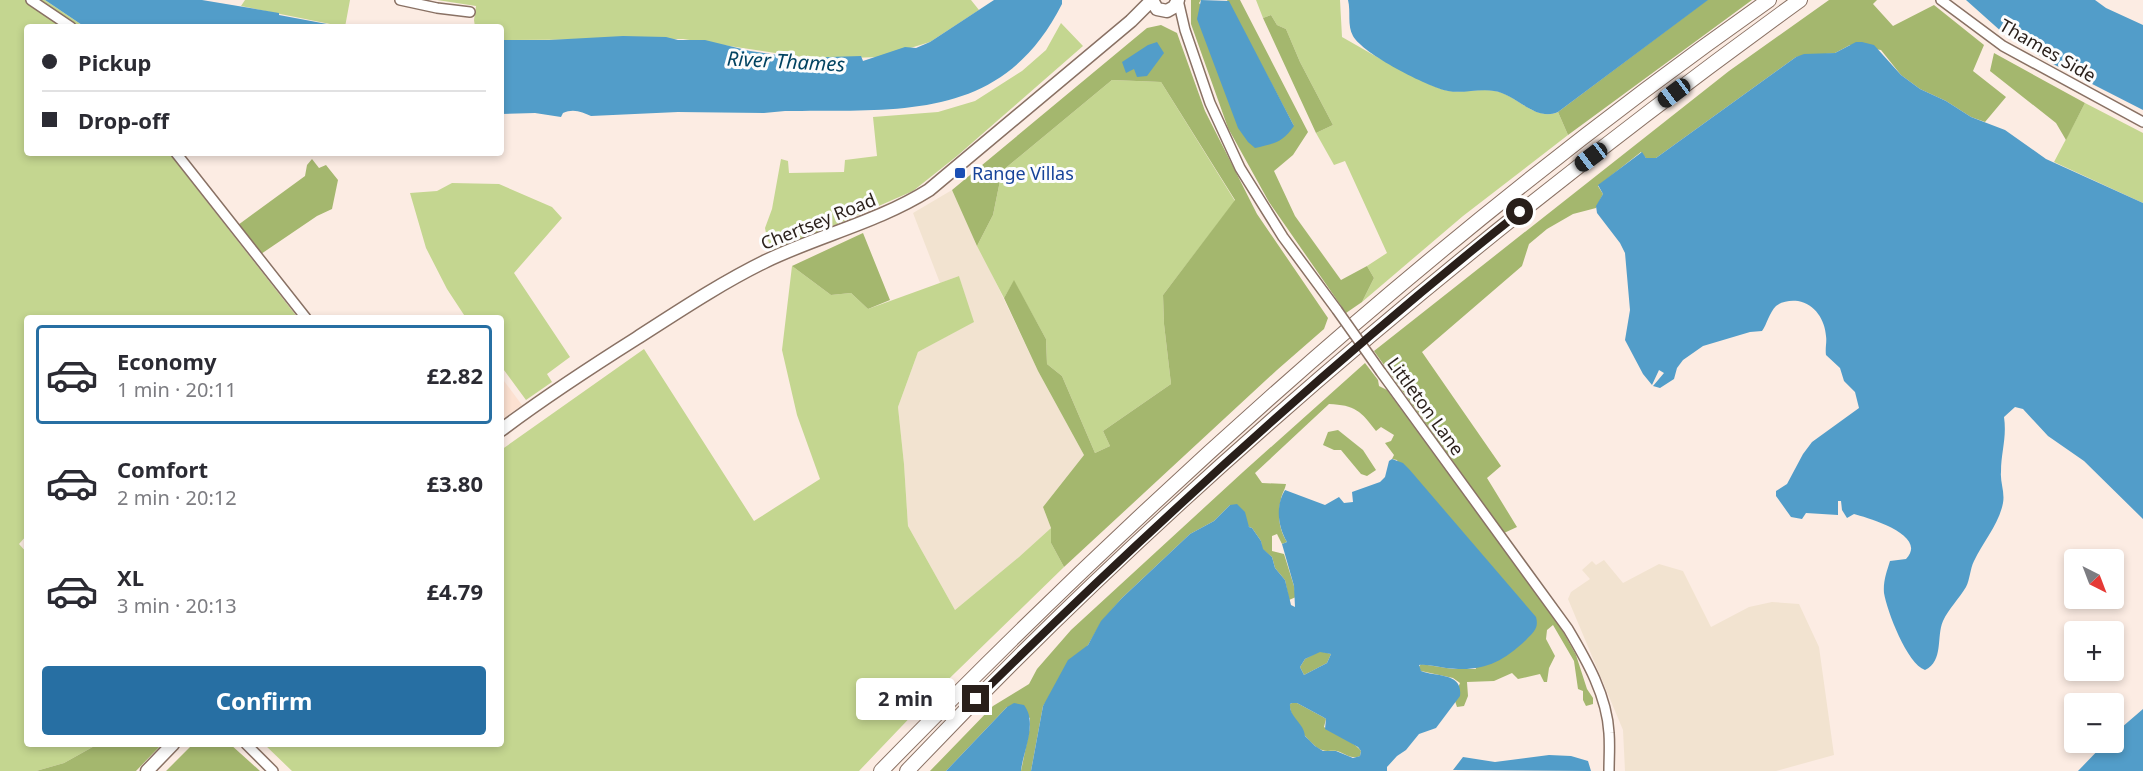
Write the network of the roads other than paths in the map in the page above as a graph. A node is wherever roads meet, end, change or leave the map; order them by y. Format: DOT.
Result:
graph roads {
  1 [pos="31,0"];
  2 [pos="400,0"];
  3 [pos="1178,0"];
  4 [pos="1769,0"];
  5 [pos="1800,0"];
  6 [pos="1941,0"];
  7 [pos="1157,5"];
  8 [pos="470,12"];
  9 [pos="67,24"];
  10 [pos="1185,30"];
  11 [pos="2143,122"];
  12 [pos="178,156"];
  13 [pos="304,315"];
  14 [pos="504,428"];
  15 [pos="170,747"];
  16 [pos="249,747"];
  17 [pos="147,771"];
  18 [pos="273,771"];
  19 [pos="881,771"];
  20 [pos="907,771"];
  21 [pos="1609,771"];
  1 -- 9 [label="street"];
  2 -- 8 [label="street"];
  3 -- 7 [label="main road"];
  3 -- 10 [label="street, Littleton Lane"];
  4 -- 19 [label="highway"];
  5 -- 20 [label="highway"];
  6 -- 11 [label="street, Thames Side"];
  7 -- 10 [label="street"];
  7 -- 14 [label="main road, Chertsey Road"];
  10 -- 21 [label="street, Littleton Lane, bridge"];
  12 -- 13 [label="street"];
  15 -- 17 [label="main road"];
  16 -- 18 [label="street"];
}
